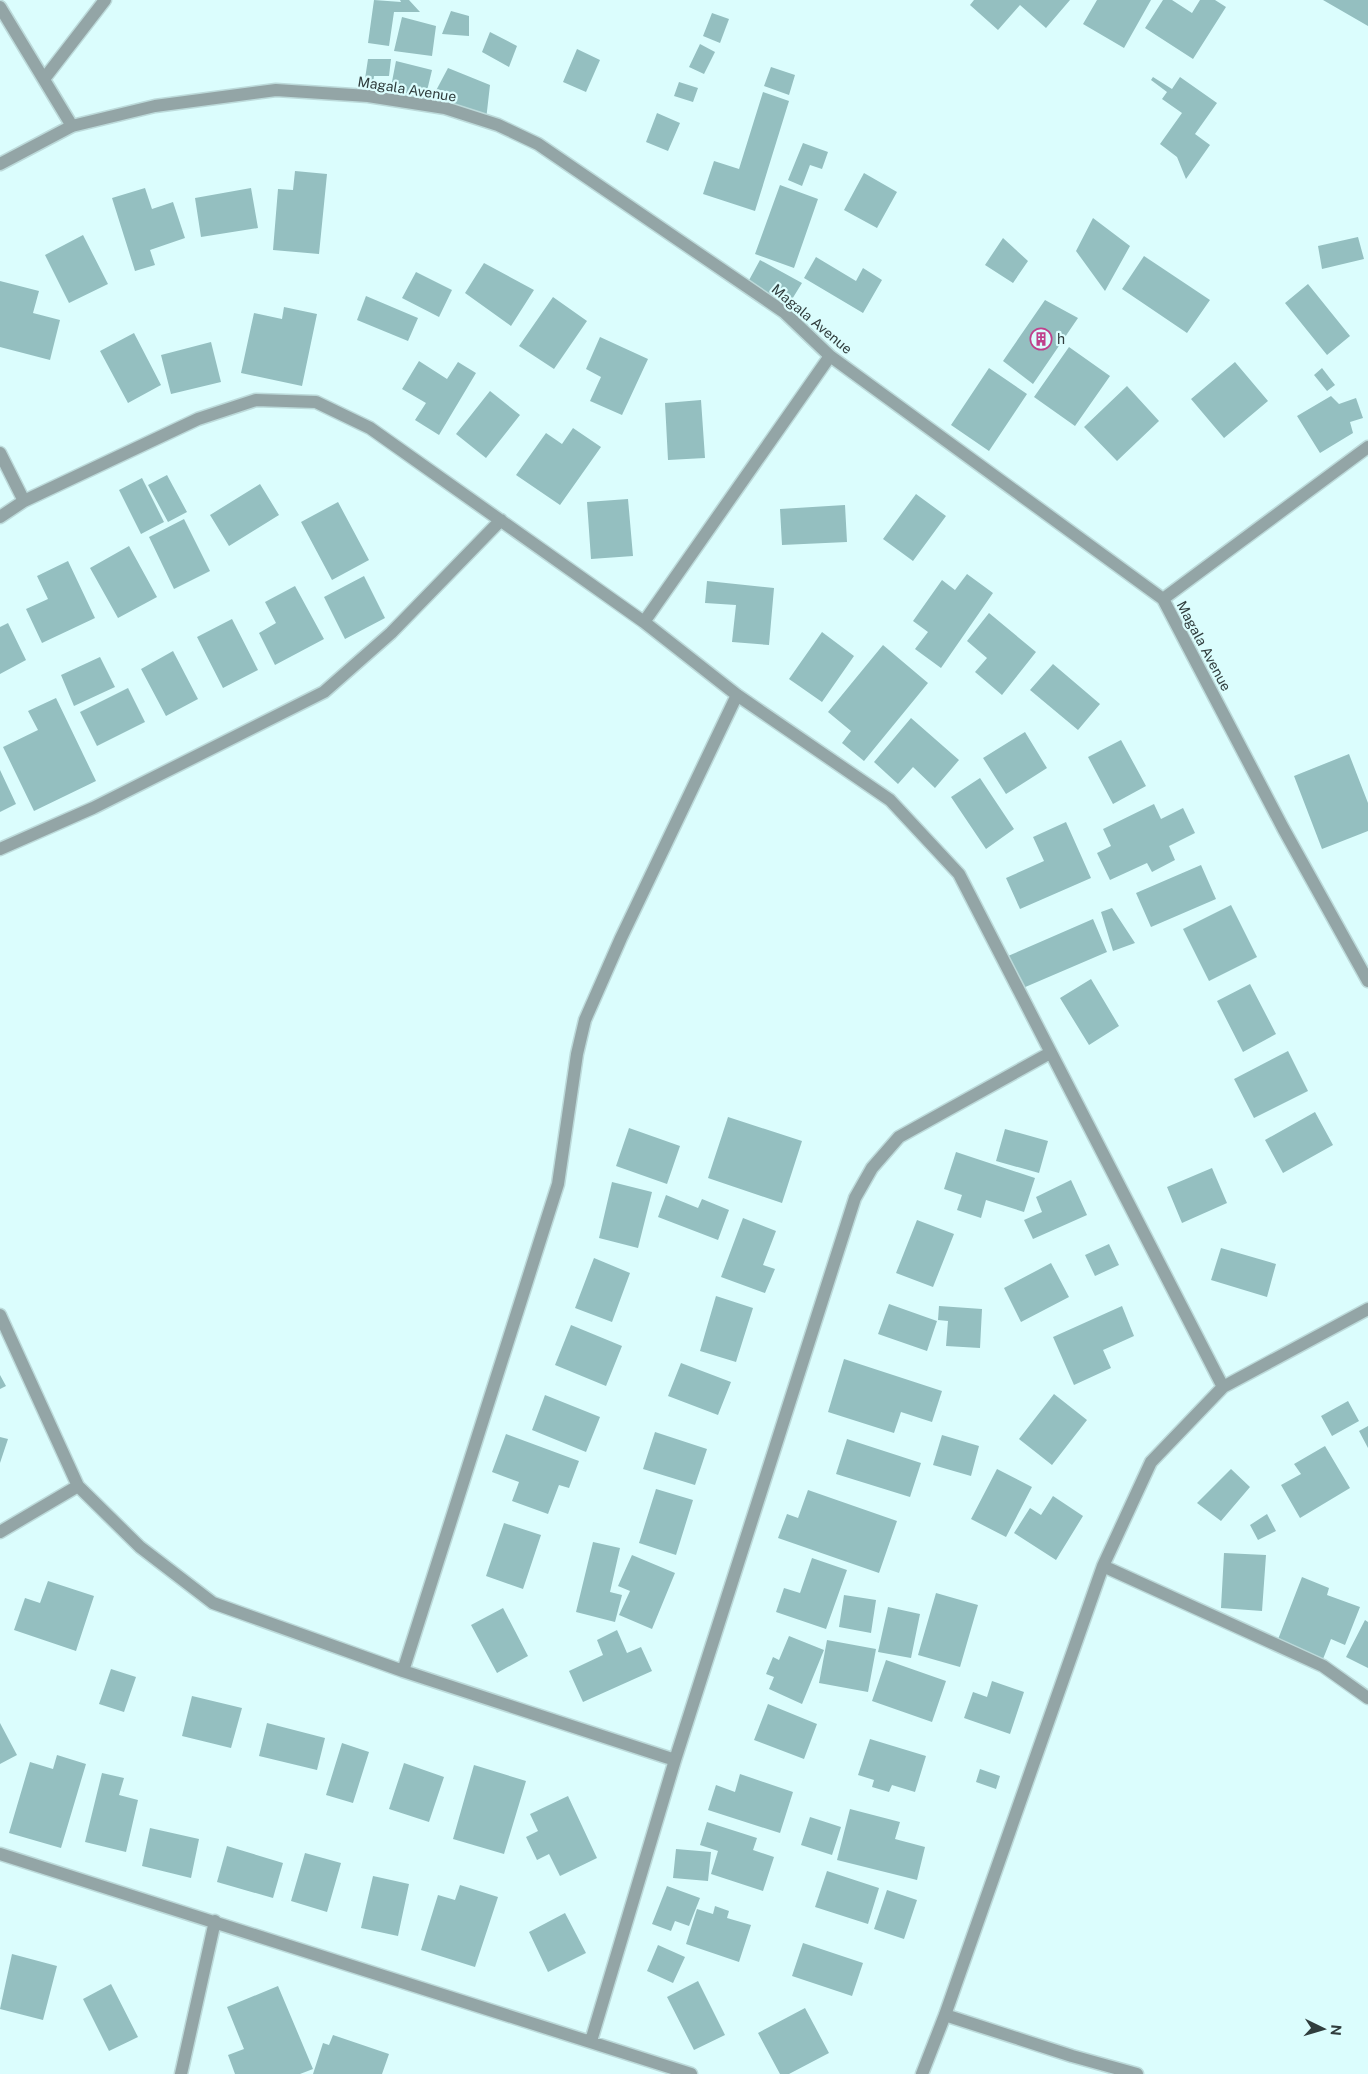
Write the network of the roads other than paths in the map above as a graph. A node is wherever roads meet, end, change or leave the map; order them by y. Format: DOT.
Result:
graph roads {
  1 [pos="105,0"];
  2 [pos="0,7"];
  3 [pos="44,79"];
  4 [pos="72,126"];
  5 [pos="0,164"];
  6 [pos="830,356"];
  7 [pos="1368,447"];
  8 [pos="0,453"];
  9 [pos="24,501"];
  10 [pos="0,516"];
  11 [pos="501,520"];
  12 [pos="1163,599"];
  13 [pos="644,622"];
  14 [pos="738,695"];
  15 [pos="0,849"];
  16 [pos="1368,981"];
  17 [pos="1050,1053"];
  18 [pos="1368,1309"];
  19 [pos="0,1315"];
  20 [pos="1223,1387"];
  21 [pos="78,1486"];
  22 [pos="0,1532"];
  23 [pos="1103,1566"];
  24 [pos="403,1671"];
  25 [pos="1368,1698"];
  26 [pos="675,1760"];
  27 [pos="0,1854"];
  28 [pos="215,1921"];
  29 [pos="945,2014"];
  30 [pos="590,2041"];
  31 [pos="181,2074"];
  32 [pos="692,2074"];
  33 [pos="922,2074"];
  34 [pos="1137,2074"];
  1 -- 3 [label="street"];
  2 -- 3 [label="street"];
  3 -- 4 [label="street"];
  4 -- 5 [label="street, Magala Avenue"];
  4 -- 6 [label="street, Magala Avenue"];
  6 -- 12 [label="street, Magala Avenue"];
  6 -- 13 [label="street"];
  7 -- 12 [label="street"];
  8 -- 9 [label="street"];
  9 -- 10 [label="street"];
  9 -- 11 [label="street"];
  11 -- 13 [label="street"];
  11 -- 15 [label="street"];
  12 -- 16 [label="street, Magala Avenue"];
  13 -- 14 [label="street"];
  14 -- 17 [label="street"];
  14 -- 24 [label="street"];
  17 -- 20 [label="street"];
  17 -- 26 [label="street"];
  18 -- 20 [label="street"];
  19 -- 21 [label="street"];
  20 -- 23 [label="street"];
  21 -- 22 [label="street"];
  21 -- 24 [label="street"];
  23 -- 25 [label="street"];
  23 -- 29 [label="street"];
  24 -- 26 [label="street"];
  26 -- 30 [label="street"];
  27 -- 28 [label="street"];
  28 -- 30 [label="street"];
  28 -- 31 [label="street"];
  29 -- 33 [label="street"];
  29 -- 34 [label="street"];
  30 -- 32 [label="street"];
}
